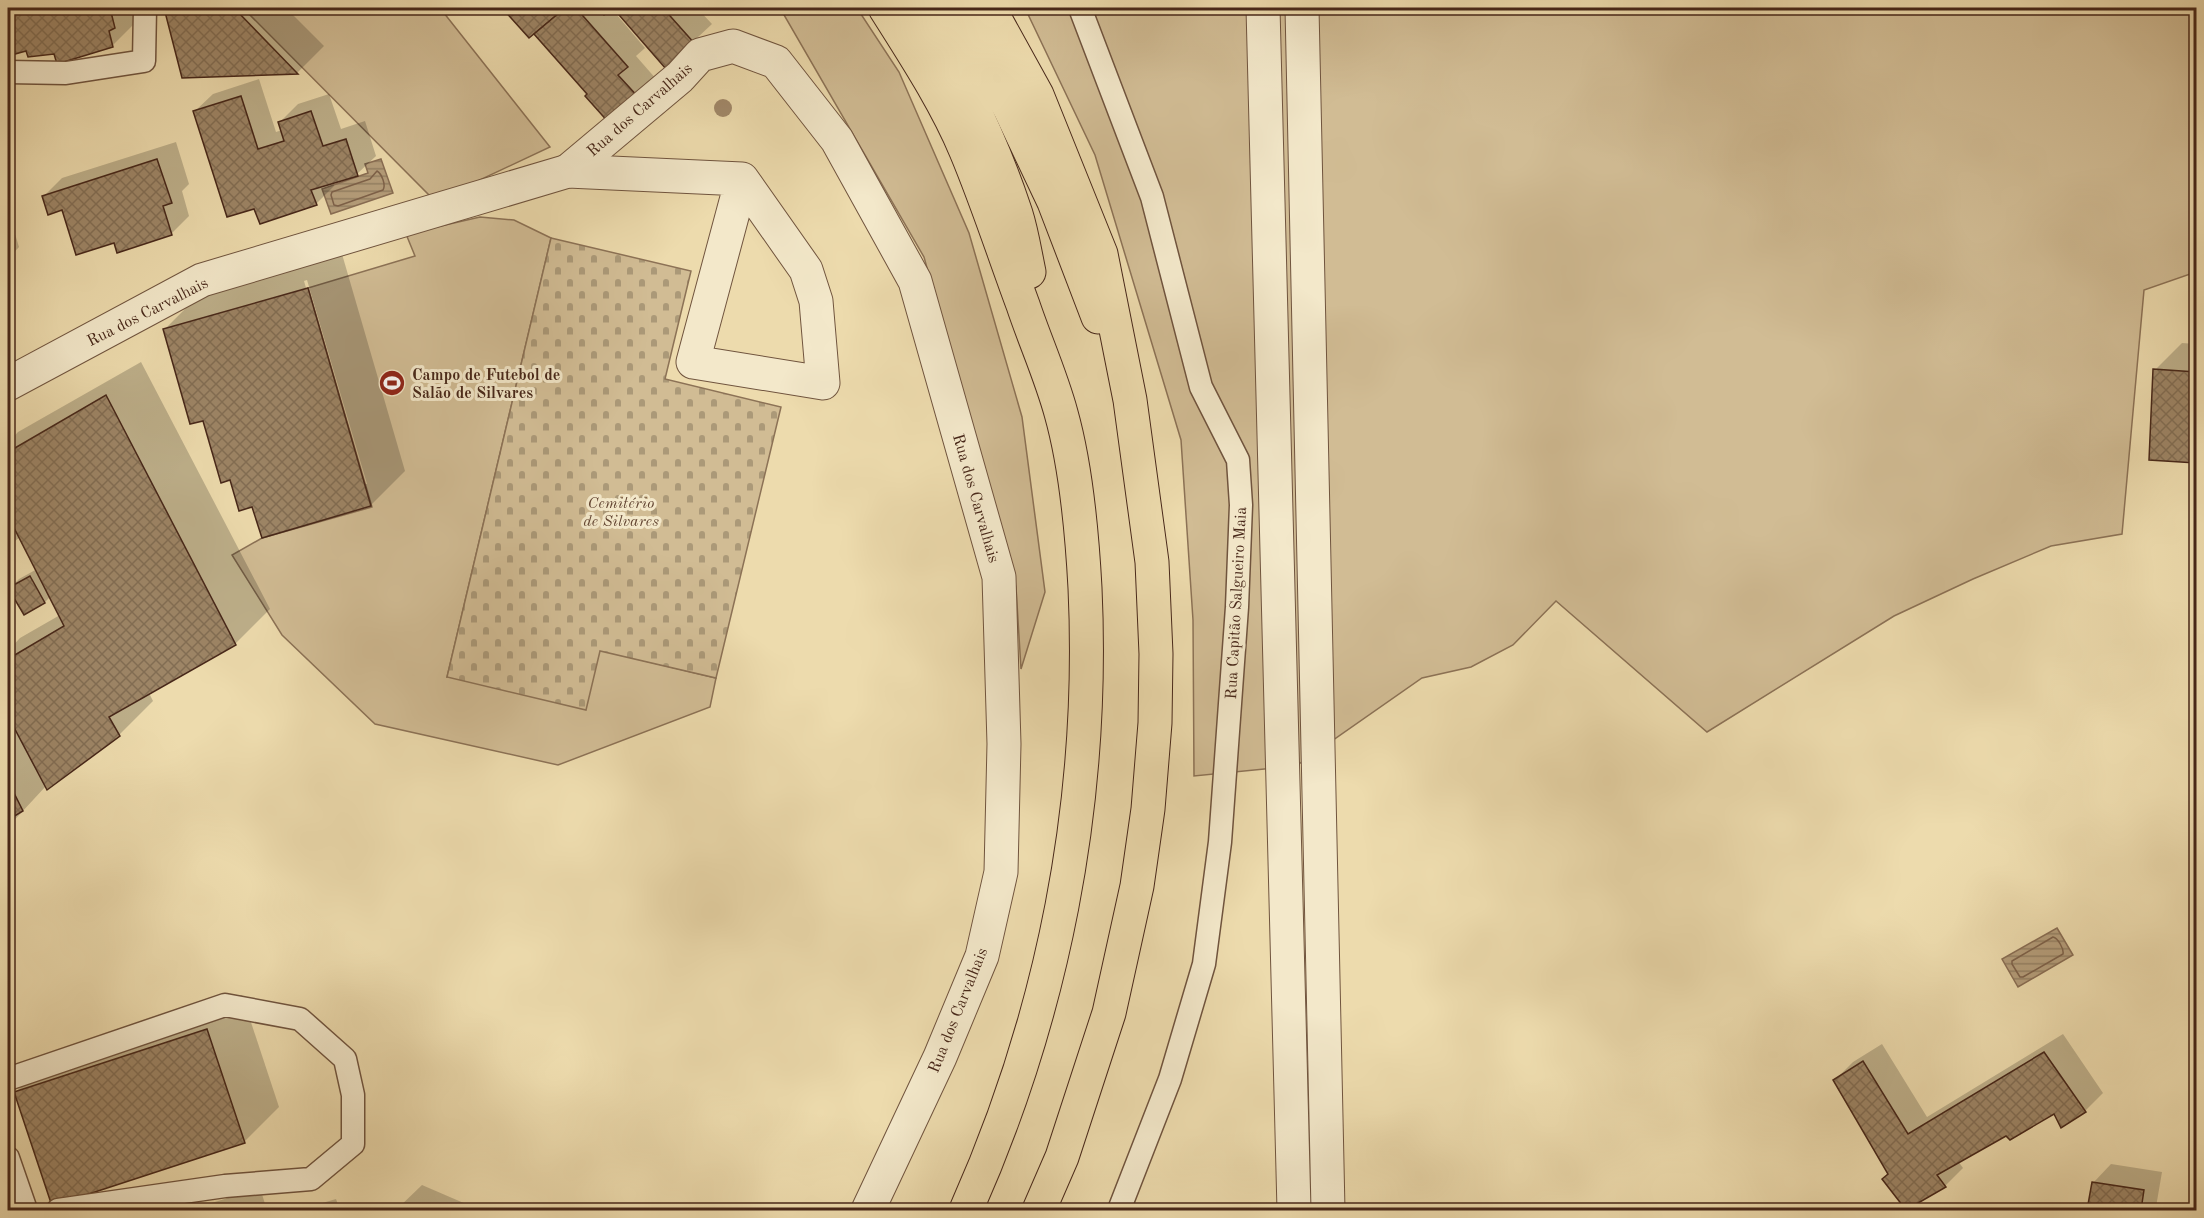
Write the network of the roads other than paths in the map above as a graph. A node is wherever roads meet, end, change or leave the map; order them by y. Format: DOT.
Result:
graph roads {
  1 [pos="145,8"];
  2 [pos="885,8"];
  3 [pos="918,8"];
  4 [pos="953,8"];
  5 [pos="989,8"];
  6 [pos="1080,8"];
  7 [pos="1263,8"];
  8 [pos="1302,8"];
  9 [pos="8,72"];
  10 [pos="568,171"];
  11 [pos="742,179"];
  12 [pos="8,384"];
  13 [pos="1130,400"];
  14 [pos="1062,413"];
  15 [pos="8,1079"];
  16 [pos="10,1173"];
  17 [pos="26,1210"];
  18 [pos="58,1210"];
  19 [pos="868,1210"];
  20 [pos="966,1210"];
  21 [pos="1039,1210"];
  22 [pos="1119,1210"];
  23 [pos="1294,1210"];
  24 [pos="1328,1210"];
  1 -- 9 [label="lane"];
  2 -- 14 [label="highway"];
  3 -- 14 [label="highway"];
  4 -- 13 [label="highway"];
  5 -- 13 [label="highway"];
  6 -- 22 [label="lane, Rua Capitão Salgueiro Maia"];
  7 -- 23 [label="street"];
  8 -- 24 [label="street"];
  10 -- 11 [label="street, Rua dos Carvalhais"];
  10 -- 12 [label="street, Rua dos Carvalhais"];
  10 -- 19 [label="street, Rua dos Carvalhais"];
  11 -- 11 [label="street"];
  13 -- 21 [label="highway"];
  14 -- 20 [label="highway"];
  15 -- 18 [label="lane"];
  16 -- 17 [label="lane"];
}
